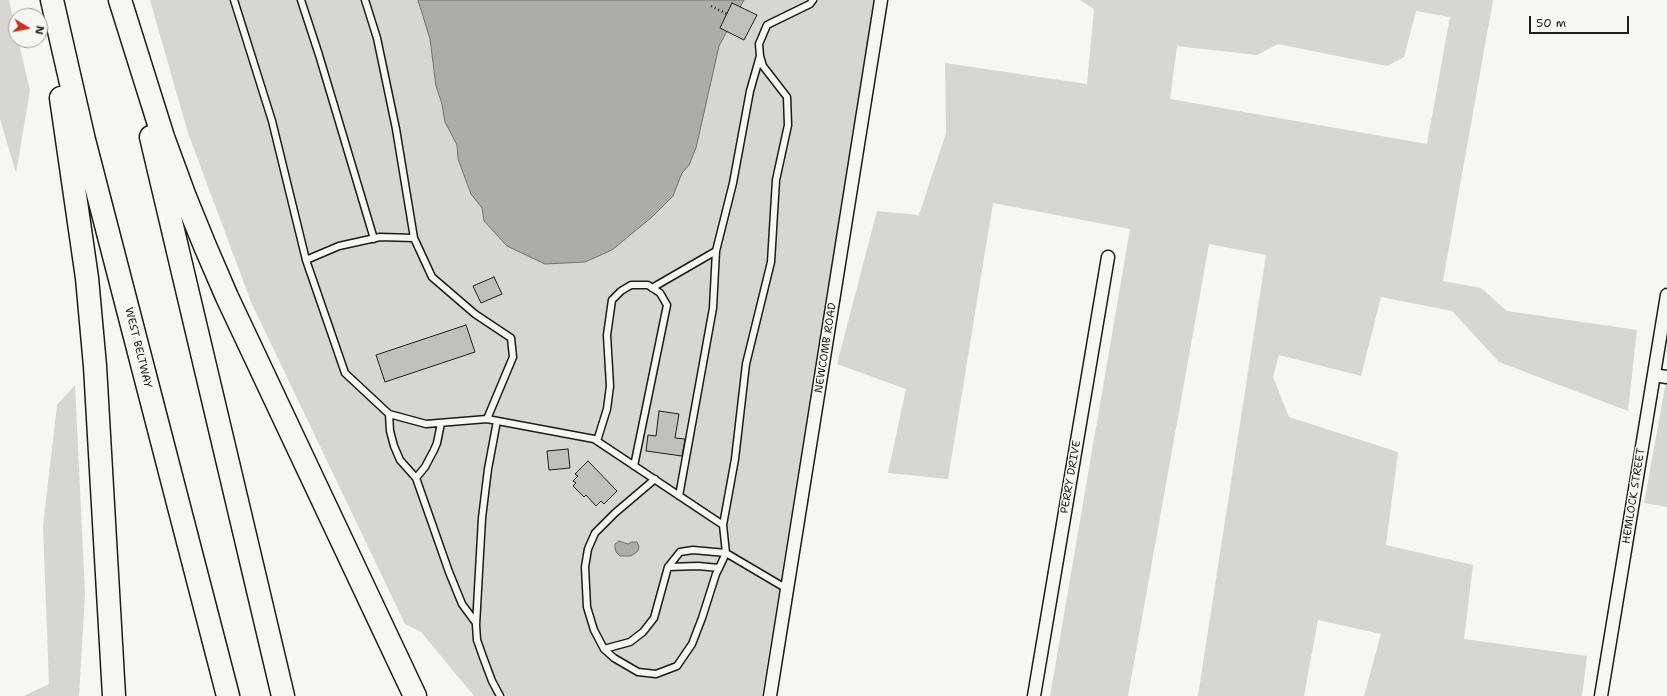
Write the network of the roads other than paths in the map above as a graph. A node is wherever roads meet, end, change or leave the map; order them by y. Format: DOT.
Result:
graph roads {
  1 [pos="50,0"];
  2 [pos="117,0"];
  3 [pos="120,0"];
  4 [pos="234,0"];
  5 [pos="301,0"];
  6 [pos="365,0"];
  7 [pos="813,0"];
  8 [pos="881,0"];
  9 [pos="760,56"];
  10 [pos="374,238"];
  11 [pos="414,238"];
  12 [pos="716,251"];
  13 [pos="1108,257"];
  14 [pos="306,260"];
  15 [pos="652,288"];
  16 [pos="1667,295"];
  17 [pos="1654,375"];
  18 [pos="1667,377"];
  19 [pos="389,414"];
  20 [pos="487,419"];
  21 [pos="497,421"];
  22 [pos="441,423"];
  23 [pos="597,441"];
  24 [pos="634,466"];
  25 [pos="416,478"];
  26 [pos="655,479"];
  27 [pos="679,496"];
  28 [pos="723,525"];
  29 [pos="726,553"];
  30 [pos="668,567"];
  31 [pos="719,568"];
  32 [pos="787,589"];
  33 [pos="476,623"];
  34 [pos="604,649"];
  35 [pos="114,696"];
  36 [pos="228,696"];
  37 [pos="283,696"];
  38 [pos="415,696"];
  39 [pos="500,696"];
  40 [pos="770,696"];
  41 [pos="1034,696"];
  42 [pos="1601,696"];
  1 -- 35 [label="highway"];
  1 -- 36 [label="highway, WEST BELTWAY"];
  2 -- 37 [label="highway"];
  3 -- 38 [label="highway"];
  4 -- 14 [label="lane"];
  5 -- 10 [label="lane"];
  6 -- 11 [label="lane"];
  7 -- 9 [label="lane"];
  8 -- 32 [label="street, NEWCOMB ROAD"];
  9 -- 12 [label="lane"];
  9 -- 28 [label="lane"];
  10 -- 11 [label="lane"];
  10 -- 14 [label="lane"];
  11 -- 20 [label="lane"];
  12 -- 15 [label="lane"];
  12 -- 27 [label="lane"];
  13 -- 41 [label="street, PERRY DRIVE"];
  14 -- 19 [label="lane"];
  15 -- 23 [label="lane"];
  15 -- 24 [label="lane"];
  16 -- 17 [label="street, HEMLOCK STREET"];
  17 -- 18 [label="street"];
  17 -- 42 [label="street, HEMLOCK STREET"];
  19 -- 22 [label="lane"];
  19 -- 25 [label="lane"];
  20 -- 21 [label="lane"];
  20 -- 22 [label="lane"];
  21 -- 23 [label="lane"];
  21 -- 33 [label="lane"];
  22 -- 25 [label="lane"];
  23 -- 24 [label="lane"];
  24 -- 26 [label="lane"];
  25 -- 33 [label="lane"];
  26 -- 27 [label="lane"];
  26 -- 34 [label="lane"];
  27 -- 28 [label="lane"];
  28 -- 29 [label="lane"];
  29 -- 30 [label="lane"];
  29 -- 31 [label="lane"];
  29 -- 32 [label="lane"];
  30 -- 31 [label="lane"];
  30 -- 34 [label="lane"];
  31 -- 34 [label="lane"];
  32 -- 40 [label="street, NEWCOMB ROAD"];
  33 -- 39 [label="lane"];
}
